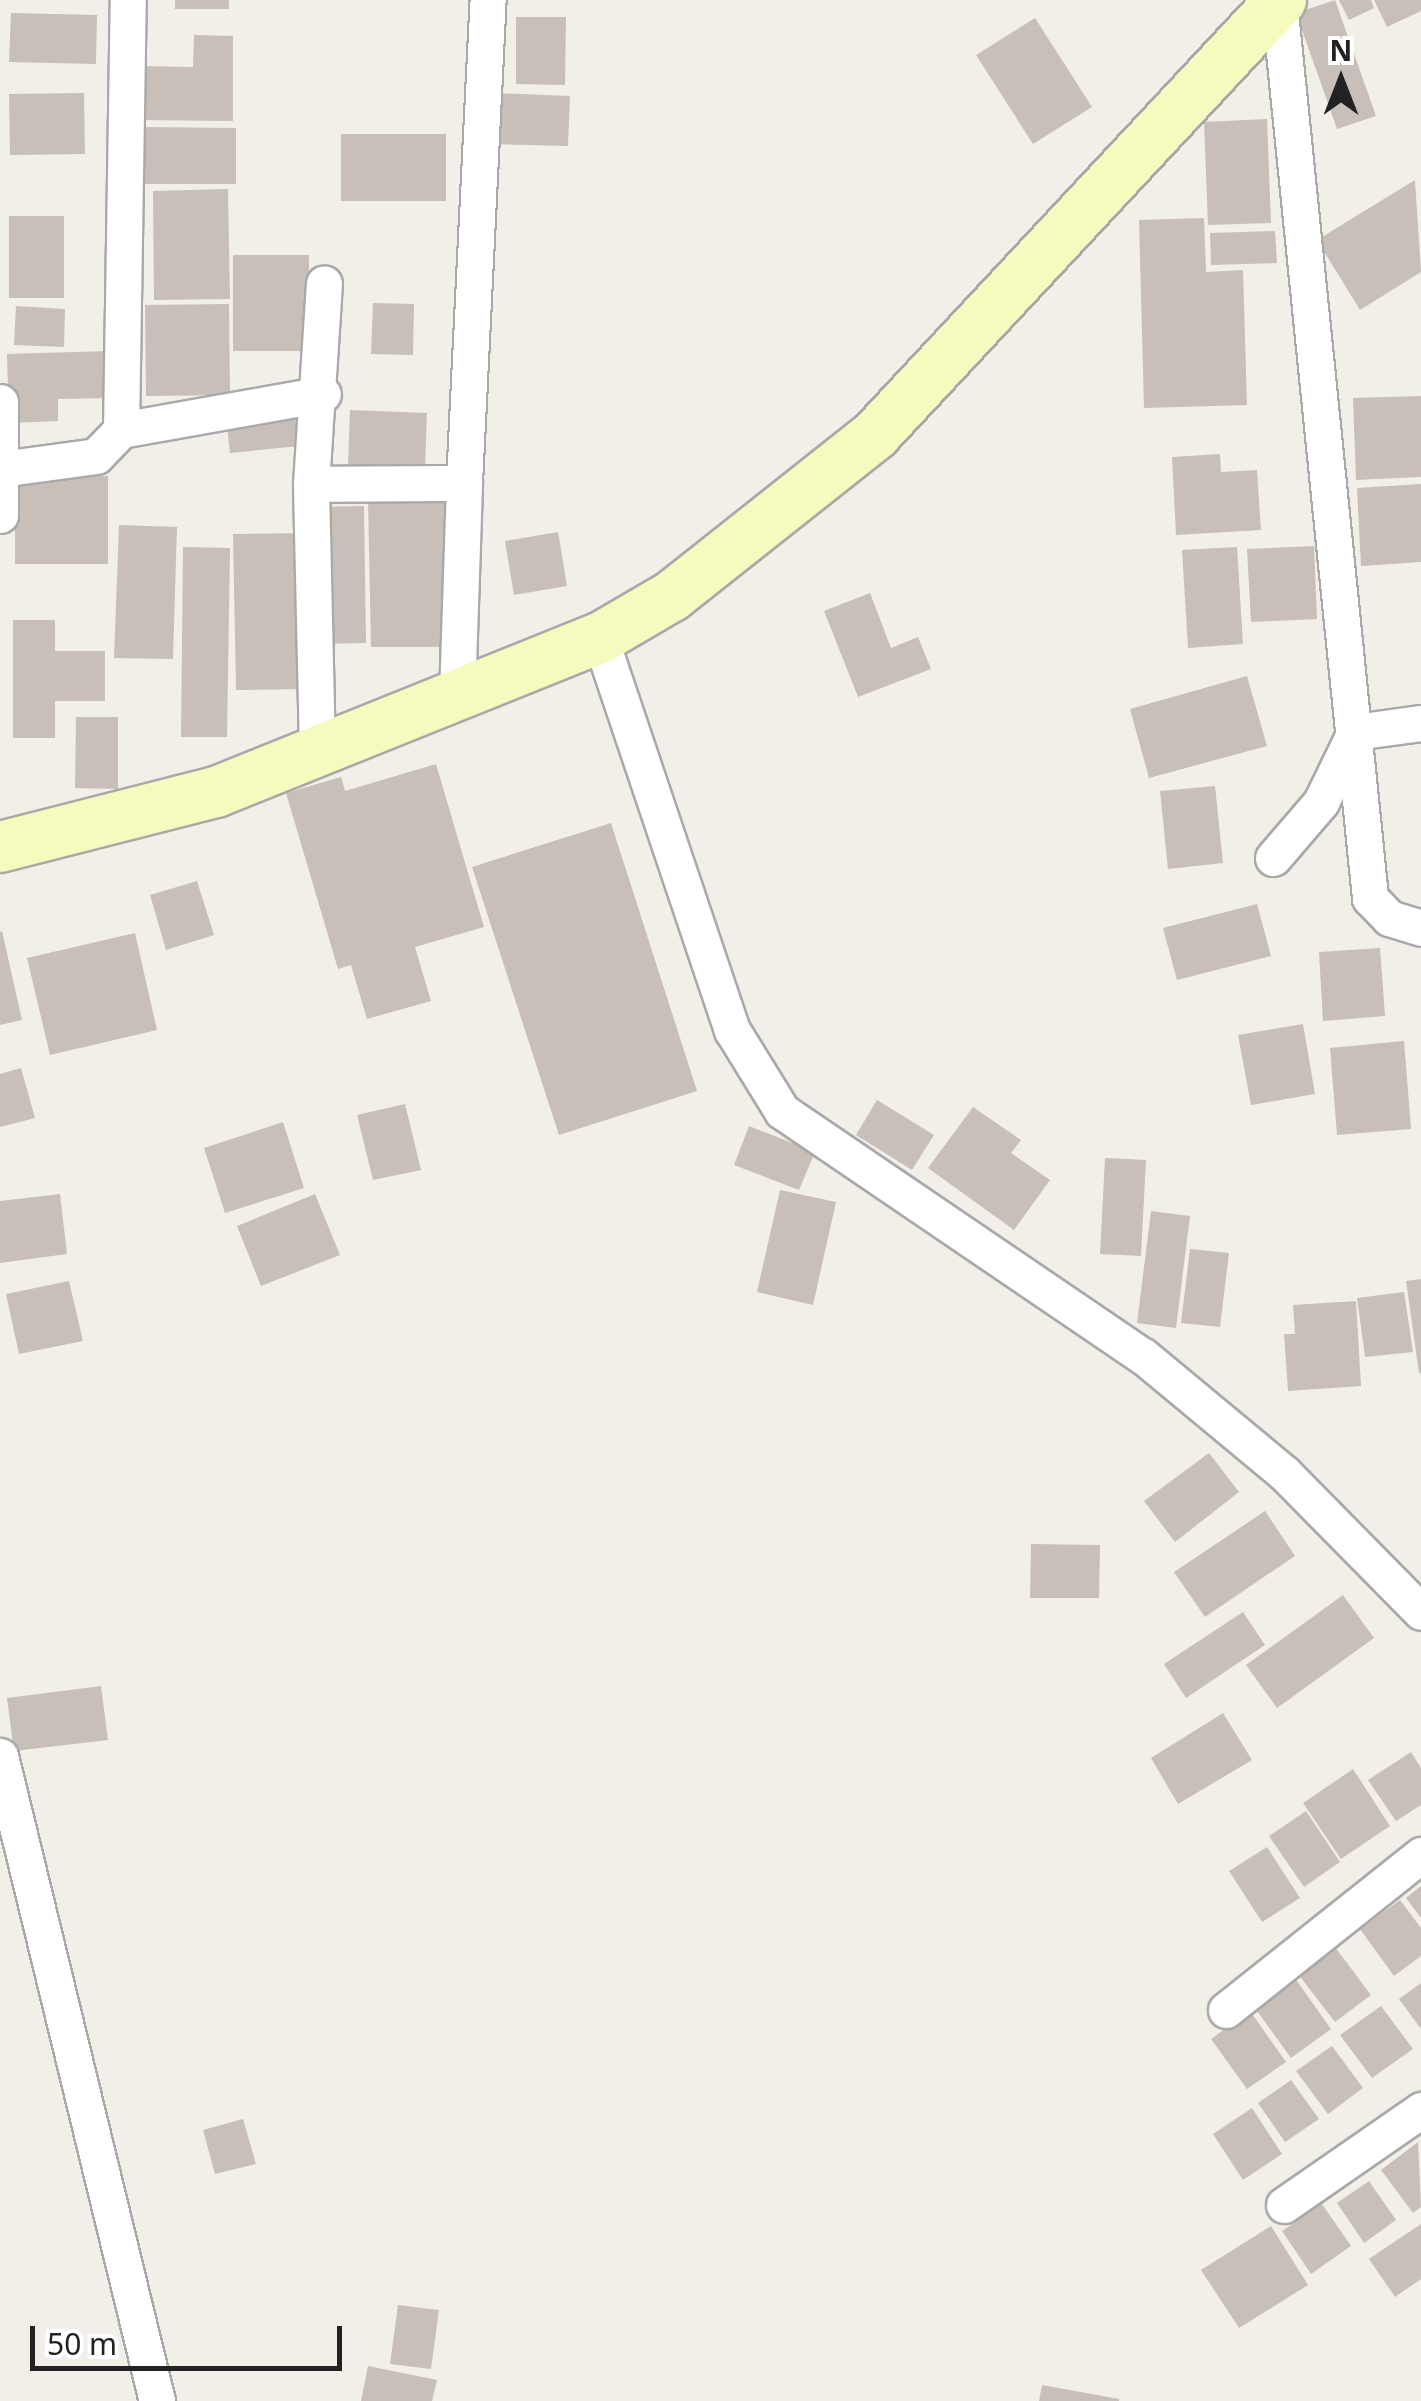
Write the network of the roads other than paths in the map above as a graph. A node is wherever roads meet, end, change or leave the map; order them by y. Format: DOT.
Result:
graph roads {
  1 [pos="128,0"];
  2 [pos="488,0"];
  3 [pos="1280,2"];
  4 [pos="324,283"];
  5 [pos="323,394"];
  6 [pos="0,402"];
  7 [pos="121,430"];
  8 [pos="0,436"];
  9 [pos="1,469"];
  10 [pos="464,483"];
  11 [pos="310,484"];
  12 [pos="0,515"];
  13 [pos="600,638"];
  14 [pos="457,696"];
  15 [pos="1421,723"];
  16 [pos="1355,732"];
  17 [pos="317,751"];
  18 [pos="0,847"];
  19 [pos="1272,858"];
  20 [pos="1421,928"];
  21 [pos="1420,1610"];
  22 [pos="0,1756"];
  23 [pos="1421,1855"];
  24 [pos="1226,2010"];
  25 [pos="1421,2110"];
  26 [pos="1284,2205"];
  27 [pos="156,2401"];
  1 -- 7 [label="street"];
  2 -- 10 [label="street"];
  3 -- 13 [label="street"];
  3 -- 16 [label="street"];
  4 -- 5 [label="street"];
  5 -- 7 [label="street"];
  5 -- 11 [label="street"];
  6 -- 8 [label="street"];
  7 -- 9 [label="street"];
  8 -- 9 [label="street"];
  9 -- 12 [label="street"];
  10 -- 11 [label="street"];
  10 -- 14 [label="street"];
  11 -- 17 [label="street"];
  13 -- 14 [label="street"];
  13 -- 21 [label="street"];
  14 -- 17 [label="street"];
  15 -- 16 [label="street"];
  16 -- 19 [label="street"];
  16 -- 20 [label="street"];
  17 -- 18 [label="street"];
  22 -- 27 [label="street"];
  23 -- 24 [label="street"];
  25 -- 26 [label="street"];
}
